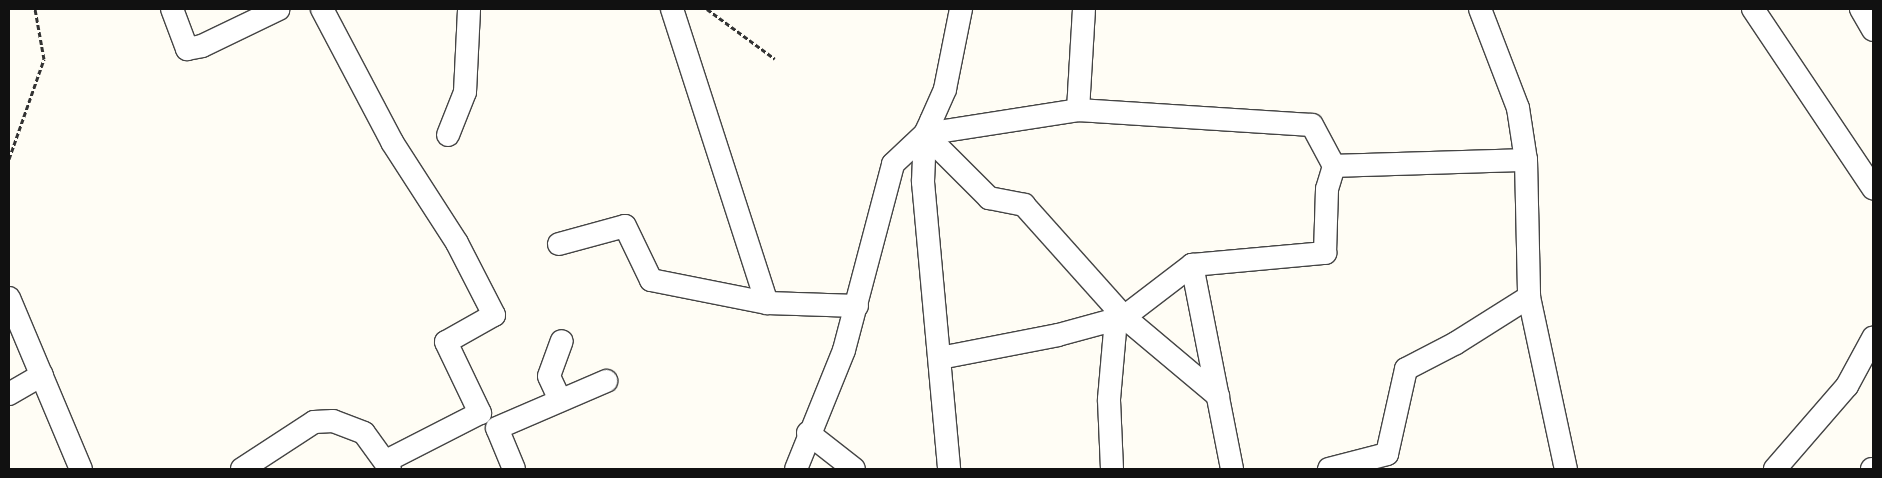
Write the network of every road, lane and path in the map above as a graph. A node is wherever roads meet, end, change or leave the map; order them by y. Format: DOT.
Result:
graph roads {
  1 [pos="35,9"];
  2 [pos="172,9"];
  3 [pos="279,9"];
  4 [pos="322,9"];
  5 [pos="469,9"];
  6 [pos="672,9"];
  7 [pos="707,9"];
  8 [pos="961,9"];
  9 [pos="1084,9"];
  10 [pos="1480,9"];
  11 [pos="1753,9"];
  12 [pos="1861,9"];
  13 [pos="1873,30"];
  14 [pos="775,59"];
  15 [pos="1078,110"];
  16 [pos="925,134"];
  17 [pos="448,135"];
  18 [pos="9,159"];
  19 [pos="1526,160"];
  20 [pos="1334,166"];
  21 [pos="1873,188"];
  22 [pos="558,244"];
  23 [pos="1192,265"];
  24 [pos="1529,297"];
  25 [pos="9,298"];
  26 [pos="767,303"];
  27 [pos="857,306"];
  28 [pos="1120,318"];
  29 [pos="1873,338"];
  30 [pos="562,341"];
  31 [pos="940,358"];
  32 [pos="42,375"];
  33 [pos="606,381"];
  34 [pos="9,394"];
  35 [pos="1218,396"];
  36 [pos="560,400"];
  37 [pos="480,413"];
  38 [pos="497,428"];
  39 [pos="808,433"];
  40 [pos="388,465"];
  41 [pos="80,469"];
  42 [pos="242,469"];
  43 [pos="514,469"];
  44 [pos="796,469"];
  45 [pos="854,469"];
  46 [pos="949,469"];
  47 [pos="1112,469"];
  48 [pos="1232,469"];
  49 [pos="1329,469"];
  50 [pos="1566,469"];
  51 [pos="1775,469"];
  1 -- 18 [label="path"];
  2 -- 3 [label="street"];
  4 -- 37 [label="street"];
  5 -- 17 [label="street"];
  6 -- 26 [label="street"];
  7 -- 14 [label="path"];
  8 -- 16 [label="street"];
  9 -- 15 [label="street"];
  10 -- 19 [label="street"];
  11 -- 21 [label="street"];
  12 -- 13 [label="street"];
  15 -- 16 [label="street"];
  15 -- 20 [label="street"];
  16 -- 27 [label="street"];
  16 -- 28 [label="street"];
  16 -- 31 [label="street"];
  19 -- 20 [label="street"];
  19 -- 24 [label="street"];
  20 -- 23 [label="street"];
  22 -- 26 [label="street"];
  23 -- 28 [label="street"];
  23 -- 35 [label="street"];
  24 -- 49 [label="street"];
  24 -- 50 [label="street"];
  25 -- 32 [label="street"];
  26 -- 27 [label="street"];
  27 -- 39 [label="street"];
  28 -- 31 [label="street"];
  28 -- 35 [label="street"];
  28 -- 47 [label="street"];
  29 -- 51 [label="street"];
  30 -- 36 [label="street"];
  31 -- 46 [label="street"];
  32 -- 34 [label="street"];
  32 -- 41 [label="street"];
  33 -- 36 [label="street"];
  35 -- 48 [label="street"];
  36 -- 38 [label="street"];
  37 -- 38 [label="street"];
  37 -- 40 [label="street"];
  38 -- 43 [label="street"];
  39 -- 44 [label="street"];
  39 -- 45 [label="street"];
  40 -- 42 [label="street"];
}
